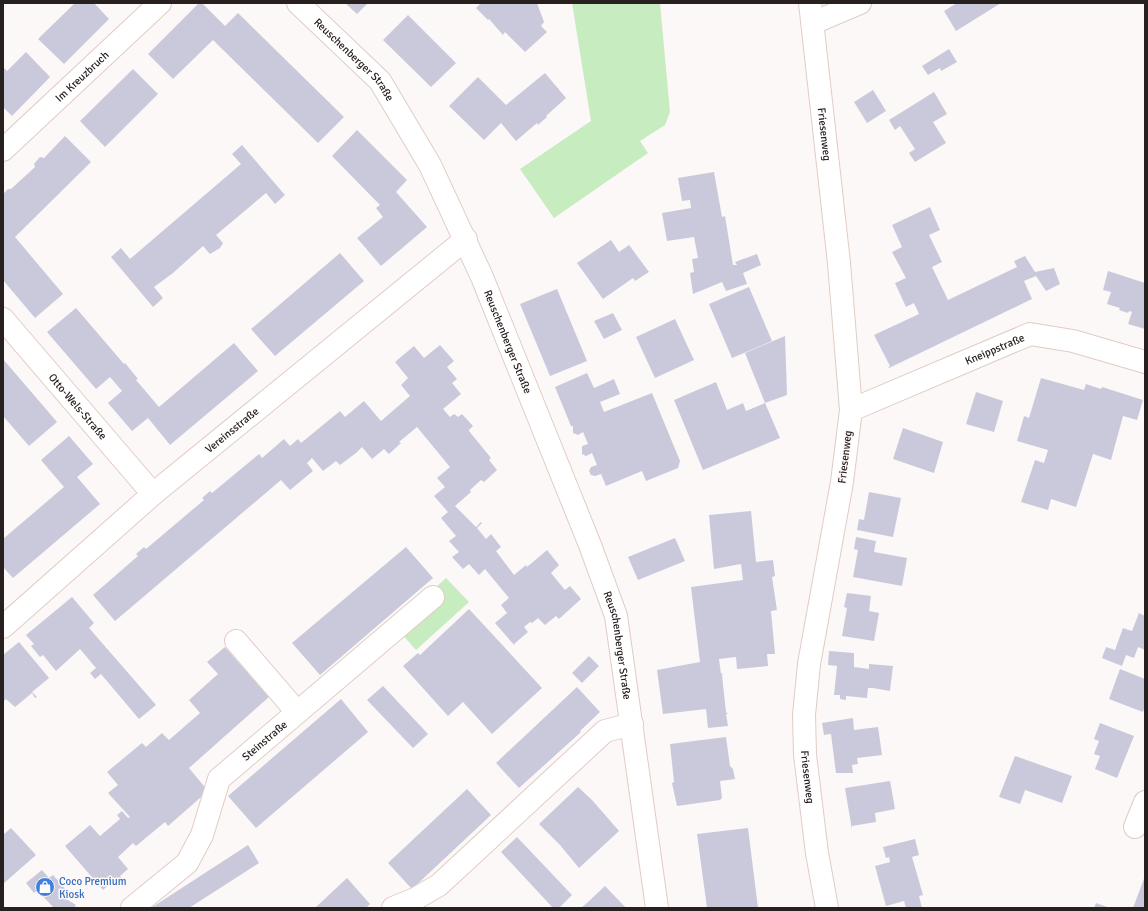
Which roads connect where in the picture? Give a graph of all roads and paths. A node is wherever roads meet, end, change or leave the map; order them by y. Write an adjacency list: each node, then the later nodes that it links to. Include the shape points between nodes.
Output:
1 (160, 3): 5 (street, Im Kreuzbruch)
2 (298, 3): 6 (street, Reuschenberger Straße, via 380,81 430,165)
3 (860, 3): 4 (street)
4 (812, 13): 9 (street, Friesenweg, via 839,263)
5 (3, 150)
6 (466, 239): 10 (street, Vereinsstraße); 15 (street, Reuschenberger Straße, via 590,545 616,616)
7 (3, 319): 10 (street, Otto-Wels-Straße)
8 (1145, 362): 9 (street, Kneippstraße, via 1073,340 1030,334)
9 (851, 410): 21 (street, Friesenweg, via 842,482 809,664 804,715 805,755 817,853)
10 (153, 494): 12 (street, Vereinsstraße)
11 (433, 597): 14 (street, Steinstraße)
12 (3, 627)
13 (236, 641): 14 (street)
14 (297, 712): 18 (street, Steinstraße, via 219,778 202,835 187,863)
15 (632, 724): 19 (street, via 605,731 439,885); 20 (street, Reuschenberger Straße)
16 (1145, 802): 17 (street)
17 (1135, 827)
18 (132, 908)
19 (393, 908)
20 (657, 908)
21 (827, 908)

